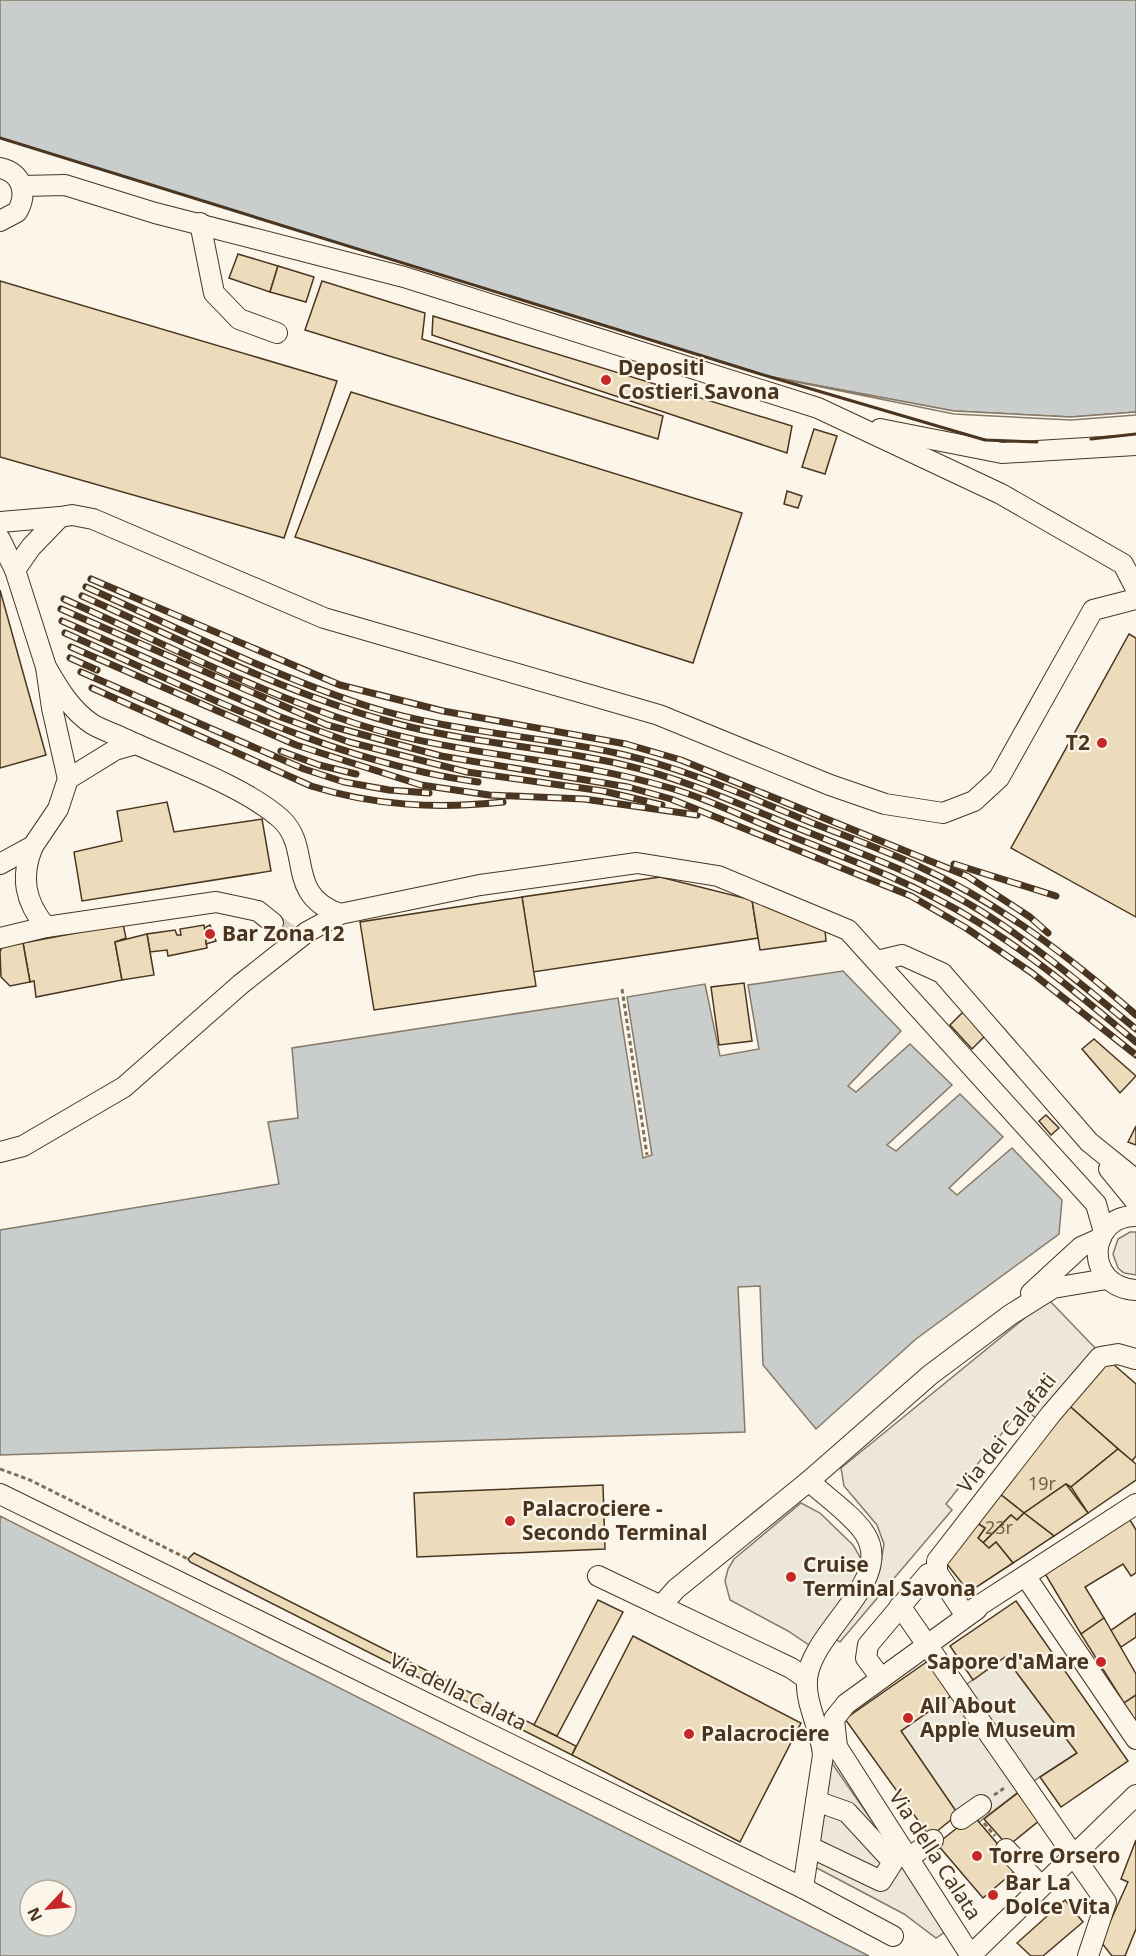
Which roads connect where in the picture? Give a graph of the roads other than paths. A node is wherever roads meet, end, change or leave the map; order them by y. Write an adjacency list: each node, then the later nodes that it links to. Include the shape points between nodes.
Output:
1 (0, 168): 2 (street, via 12,172)
2 (22, 186): 3 (street, via 22,204 17,212); 4 (street, via 64,185)
3 (0, 221)
4 (200, 224): 5 (street, via 214,293 239,319); 6 (street, via 415,280 818,408)
5 (277, 333)
6 (849, 422): 7 (street, via 1002,453); 12 (street, via 1001,494 1123,564)
7 (1136, 445)
8 (60, 517): 9 (street); 11 (street); 13 (street, via 93,519 324,618 659,715 885,804 943,813 974,801 999,778 1093,610)
9 (0, 522)
10 (0, 539): 11 (street)
11 (15, 570): 14 (street)
12 (1136, 589)
13 (1136, 599)
14 (46, 667): 15 (street, via 64,698 92,724); 16 (street)
15 (136, 744): 16 (street, via 115,750); 19 (street, via 250,797 282,820 296,844 302,874 314,902)
16 (68, 779): 17 (street, via 58,809)
17 (33, 846): 18 (street); 21 (street, via 25,863 26,890 35,913)
18 (0, 864)
19 (340, 914): 23 (street, via 480,885 637,863 718,876 818,915 848,930); 25 (street, via 297,939 124,1087 22,1146)
20 (273, 923): 21 (street, via 258,911 216,902)
21 (46, 927): 22 (street)
22 (0, 938)
23 (876, 961): 24 (street, via 902,955 942,973); 29 (street, via 1096,1204)
24 (1089, 1142): 26 (street); 27 (street)
25 (0, 1152)
26 (1136, 1180)
27 (1136, 1202)
28 (1136, 1216): 29 (street, via 1118,1220)
29 (1102, 1235): 30 (street, via 1098,1259); 32 (street, via 1040,1282)
30 (1107, 1279): 31 (street, via 1119,1288); 32 (street, via 1066,1283)
31 (1136, 1290)
32 (1010, 1316): 34 (street, via 930,1375)
33 (1136, 1359): 37 (street, Via dei Calafati, via 1118,1354 1100,1357 937,1561)
34 (809, 1481): 40 (street, via 676,1589); 45 (street, via 864,1532 873,1555 870,1575 830,1630 811,1662)
35 (0, 1494): 57 (street, Via della Calata)
36 (1136, 1504): 39 (street)
37 (937, 1572): 41 (street, via 928,1574); 42 (street, via 962,1610)
38 (598, 1576): 40 (street)
39 (1026, 1577): 42 (street); 47 (street)
40 (661, 1606): 45 (street)
41 (900, 1606): 43 (street); 44 (street, via 868,1645 866,1658)
42 (977, 1609): 43 (street)
43 (928, 1646): 44 (street); 54 (street)
44 (881, 1678): 48 (street, via 846,1704 834,1719)
45 (807, 1679): 46 (street)
46 (815, 1724): 48 (street, Via della Calata); 50 (street, via 823,1755)
47 (1136, 1739)
48 (837, 1747): 55 (street, Via della Calata)
49 (1136, 1795): 54 (street)
50 (816, 1801): 52 (street); 52 (street, via 847,1812 893,1862 881,1881)
51 (933, 1840): 55 (street)
52 (810, 1846): 57 (street)
53 (1006, 1849): 56 (street)
54 (1073, 1854): 56 (street); 60 (street, via 1107,1902)
55 (909, 1858): 59 (street, Via della Calata)
56 (1041, 1885): 59 (street)
57 (803, 1888): 58 (street, Via della Calata)
58 (893, 1936)
59 (971, 1955)
60 (1088, 1956)

